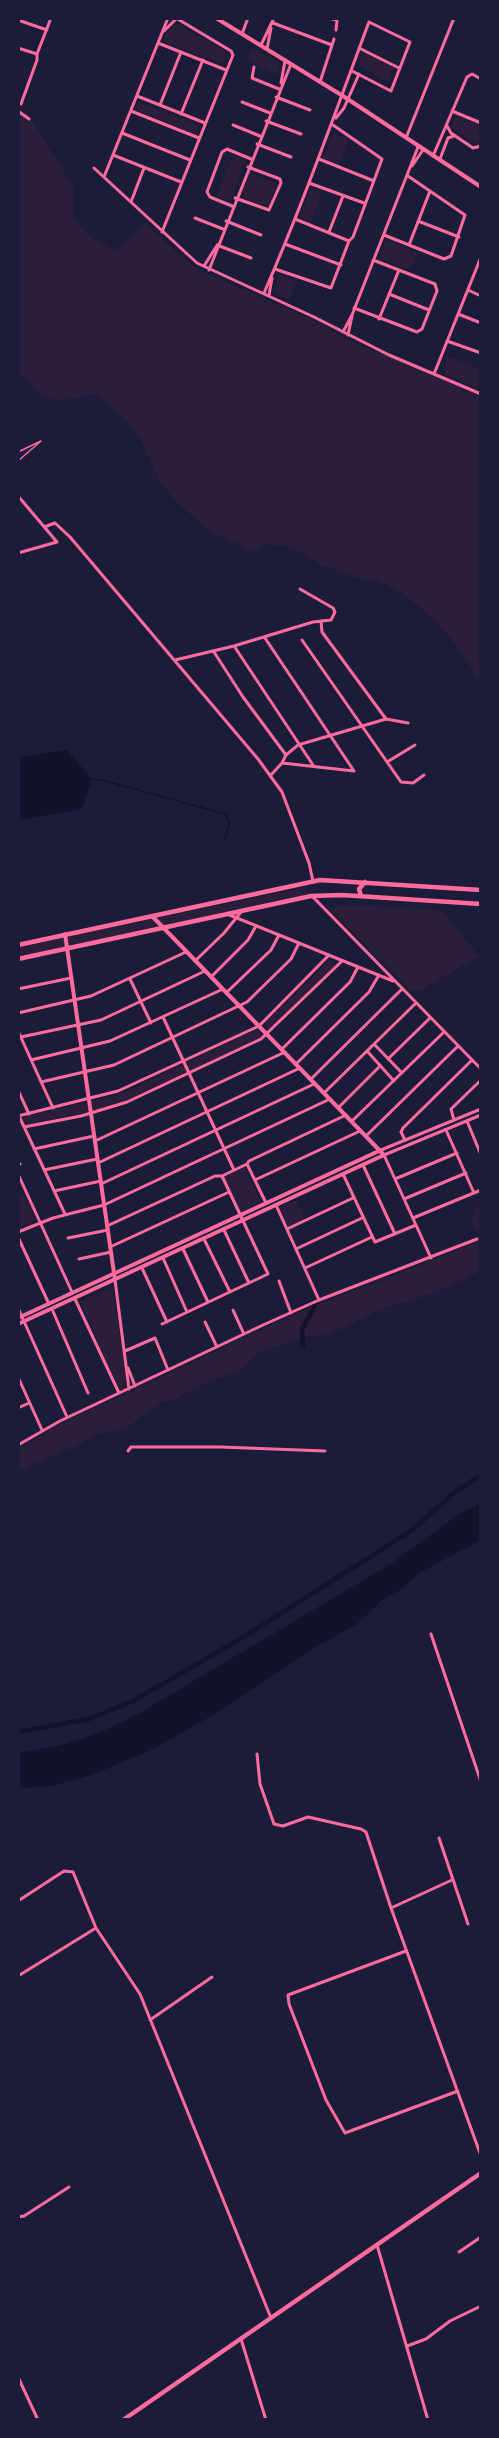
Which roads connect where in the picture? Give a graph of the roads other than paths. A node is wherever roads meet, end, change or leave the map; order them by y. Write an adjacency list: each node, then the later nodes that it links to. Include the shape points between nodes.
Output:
1 (51, 18): 12 (street)
2 (168, 18): 14 (street)
3 (176, 18): 14 (street); 30 (street, via 232,53)
4 (216, 18): 15 (street)
5 (248, 18): 15 (street)
6 (274, 18): 11 (street)
7 (328, 18): 9 (street)
8 (454, 18): 62 (street)
9 (337, 19): 13 (street)
10 (21, 20): 12 (street)
11 (272, 25): 18 (street); 19 (street); 22 (street)
12 (47, 30): 24 (street)
13 (336, 30)
14 (162, 32): 17 (street)
15 (242, 34): 18 (street)
16 (334, 39): 19 (street)
17 (158, 42): 23 (street); 36 (street)
18 (261, 45): 22 (street)
19 (332, 45): 34 (street)
20 (18, 48): 24 (street)
21 (359, 48): 29 (street); 29 (street, via 369,22 410,42); 31 (street)
22 (267, 49): 26 (street)
23 (181, 52): 25 (street); 42 (street)
24 (37, 54): 41 (street)
25 (203, 60): 30 (street); 48 (street)
26 (285, 60): 27 (street); 35 (street)
27 (291, 64): 34 (street); 35 (street)
28 (254, 67): 35 (street, via 252,78)
29 (399, 68): 32 (street, via 391,91)
30 (226, 70): 52 (street)
31 (352, 71): 32 (street); 37 (street)
32 (359, 74): 39 (street)
33 (481, 79): 46 (street, via 469,75)
34 (320, 82): 37 (street)
35 (280, 87): 38 (street)
36 (136, 96): 42 (street); 43 (street)
37 (343, 96): 39 (street); 50 (street)
38 (276, 97): 44 (street); 47 (street)
39 (348, 99): 50 (street); 62 (street)
40 (242, 102): 47 (street)
41 (21, 104)
42 (160, 105): 48 (street)
43 (130, 110): 57 (street); 61 (street)
44 (310, 110)
45 (18, 111): 49 (street)
46 (452, 111): 53 (street); 54 (street)
47 (270, 113): 51 (street)
48 (181, 114): 52 (street)
49 (29, 119)
50 (335, 120): 56 (street)
51 (266, 121): 58 (street); 59 (street)
52 (205, 123): 61 (street)
53 (481, 123)
54 (447, 124): 60 (street); 68 (street)
55 (233, 125): 59 (street)
56 (333, 125): 71 (street); 80 (street, via 382,159)
57 (122, 133): 67 (street); 72 (street)
58 (301, 134)
59 (260, 136): 63 (street)
60 (453, 136): 65 (street, via 473,148); 73 (street, via 448,138)
61 (199, 138): 72 (street)
62 (406, 138): 64 (street)
63 (257, 144): 69 (street); 70 (street)
64 (418, 147): 66 (street); 76 (street)
65 (480, 147)
66 (423, 150): 68 (street); 76 (street)
67 (112, 155): 74 (street); 79 (street)
68 (433, 156): 73 (street)
69 (291, 157)
70 (251, 159): 75 (street); 89 (street, via 225,150 207,194)
71 (319, 159): 80 (street); 82 (street)
72 (190, 160): 81 (street)
73 (440, 161): 83 (street)
74 (145, 167): 81 (street); 87 (street)
75 (248, 167): 86 (street); 86 (street, via 280,179 281,183 269,210)
76 (411, 167): 78 (street)
77 (94, 168): 79 (street)
78 (407, 176): 84 (street); 98 (street)
79 (104, 177): 87 (street)
80 (374, 181): 88 (street)
81 (181, 182): 95 (street)
82 (309, 183): 85 (street); 91 (street)
83 (481, 188)
84 (430, 191): 93 (street); 99 (street, via 465,215)
85 (343, 196): 88 (street); 96 (street)
86 (236, 198): 89 (street)
87 (131, 202): 95 (street)
88 (364, 203): 100 (street)
89 (232, 206): 92 (street)
90 (195, 218): 94 (street)
91 (295, 219): 96 (street); 101 (street)
92 (226, 221): 94 (street); 97 (street)
93 (418, 221): 99 (street); 102 (street)
94 (223, 229): 103 (street)
95 (162, 232): 108 (street)
96 (329, 232): 100 (street)
97 (261, 235)
98 (384, 235): 102 (street); 106 (street)
99 (459, 237): 102 (street, via 448,259)
100 (349, 241): 107 (street)
101 (285, 244): 107 (street); 109 (street)
102 (409, 245)
103 (216, 246): 105 (street); 108 (street); 111 (street)
104 (481, 257): 110 (street)
105 (251, 258)
106 (374, 260): 112 (street); 119 (street)
107 (341, 265): 109 (street, via 331,288)
108 (204, 267): 111 (street)
109 (275, 268): 113 (street)
110 (479, 268): 114 (street)
111 (208, 270): 115 (street)
112 (399, 270): 116 (street); 120 (street, via 437,287)
113 (272, 276): 115 (street); 117 (street)
114 (468, 290): 118 (street); 121 (street)
115 (264, 293): 117 (street)
116 (389, 294): 120 (street); 123 (street)
117 (269, 295): 125 (street)
118 (481, 296)
119 (354, 308): 122 (street); 123 (street)
120 (429, 310): 123 (street, via 417,332)
121 (458, 314): 124 (street); 127 (street)
122 (352, 315): 125 (street); 126 (street)
123 (379, 319)
124 (481, 323)
125 (343, 332): 126 (street)
126 (348, 335): 129 (street)
127 (447, 341): 128 (street); 129 (street)
128 (481, 353)
129 (434, 374): 130 (street)
130 (481, 394)
131 (18, 452): 132 (lane, via 41,441)
132 (18, 461)
133 (18, 496): 134 (street)
134 (44, 527): 135 (street, via 57,542); 142 (street, via 55,523 70,537)
135 (18, 553)
136 (300, 589): 137 (street, via 333,608 331,620)
137 (321, 621): 138 (street); 143 (street, via 322,632)
138 (265, 637): 140 (street); 146 (street)
139 (302, 640): 145 (street)
140 (234, 646): 141 (street); 147 (street)
141 (214, 652): 142 (street); 149 (street)
142 (175, 660): 154 (street)
143 (386, 719): 144 (street); 145 (street)
144 (408, 723)
145 (364, 727): 146 (street); 150 (street)
146 (330, 736): 147 (street); 152 (street, via 354,771)
147 (298, 745): 149 (street); 152 (street)
148 (415, 745): 150 (street)
149 (286, 755): 151 (street)
150 (387, 762): 153 (street, via 401,782 412,783)
151 (282, 763): 152 (street); 154 (street)
152 (313, 765)
153 (424, 774)
154 (270, 776): 155 (street, via 282,792)
155 (313, 881): 156 (main road); 157 (main road)
156 (365, 882): 158 (main road); 160 (main road, via 359,889)
157 (282, 887): 161 (main road, via 286,893); 163 (main road)
158 (481, 890)
159 (311, 896): 160 (main road); 161 (main road); 187 (street)
160 (361, 897): 162 (main road)
161 (284, 901): 164 (main road)
162 (481, 904)
163 (189, 908): 166 (main road); 168 (main road)
164 (242, 911): 165 (main road); 167 (street)
165 (227, 914): 167 (street); 168 (main road)
166 (152, 915): 170 (street); 171 (main road)
167 (235, 918): 169 (street); 180 (street)
168 (192, 921): 170 (main road)
169 (256, 926): 172 (street); 184 (street, via 248,940)
170 (162, 927): 175 (main road); 176 (street)
171 (65, 934): 174 (main road); 175 (street)
172 (279, 935): 173 (street); 190 (street, via 271,950)
173 (299, 943): 177 (street); 194 (street, via 291,959)
174 (18, 945)
175 (67, 948): 178 (main road); 185 (street)
176 (186, 952): 180 (street); 186 (street)
177 (329, 955): 179 (street); 200 (street)
178 (18, 958)
179 (342, 960): 181 (street); 203 (street)
180 (195, 961): 182 (street)
181 (358, 967): 183 (street); 209 (street, via 350,982)
182 (205, 971): 184 (street); 192 (street)
183 (379, 975): 187 (street); 215 (street, via 369,992)
184 (211, 977): 190 (street)
185 (71, 978): 188 (street); 191 (street)
186 (130, 979): 191 (street); 192 (street)
187 (395, 982): 189 (street)
188 (18, 989)
189 (402, 989): 193 (street); 221 (street)
190 (224, 991): 194 (street); 196 (street)
191 (75, 1001): 195 (street); 199 (street)
192 (141, 1001): 198 (street); 199 (street, via 101,1020)
193 (416, 1003): 197 (street); 206 (street)
194 (239, 1006): 200 (street); 205 (street)
195 (18, 1013)
196 (163, 1017): 198 (street); 205 (street)
197 (430, 1017): 202 (street); 211 (street)
198 (151, 1023): 208 (street)
199 (78, 1025): 204 (street); 208 (street)
200 (259, 1026): 203 (street); 214 (street)
201 (18, 1031): 204 (street)
202 (444, 1032): 207 (street); 220 (street)
203 (267, 1034): 209 (street); 219 (street)
204 (21, 1037): 212 (street)
205 (172, 1037): 214 (street); 218 (street, via 120,1062)
206 (374, 1044): 210 (street); 211 (street)
207 (458, 1046): 213 (street); 247 (street)
208 (81, 1049): 212 (street); 218 (street)
209 (283, 1051): 215 (street); 227 (street)
210 (367, 1051): 216 (street); 228 (street)
211 (388, 1059): 220 (street)
212 (31, 1060): 224 (street)
213 (472, 1060): 217 (street); 249 (street, via 403,1128)
214 (183, 1061): 219 (street); 230 (street, via 126,1088)
215 (298, 1066): 221 (street); 234 (street)
216 (380, 1066): 223 (street); 231 (street)
217 (481, 1069)
218 (85, 1072): 224 (street); 230 (street)
219 (189, 1073): 227 (street); 235 (street, via 128,1102)
220 (402, 1073): 223 (street)
221 (310, 1078): 225 (street)
222 (481, 1080): 240 (street, via 451,1109)
223 (394, 1081): 241 (street)
224 (41, 1082): 232 (street)
225 (315, 1083): 228 (street); 244 (street)
226 (18, 1090): 236 (street)
227 (198, 1092): 234 (street); 248 (street)
228 (324, 1093): 229 (street)
229 (331, 1099): 231 (street); 251 (street)
230 (89, 1100): 232 (street); 235 (street)
231 (339, 1107): 237 (street)
232 (53, 1108): 236 (street)
233 (481, 1109): 240 (street)
234 (207, 1112): 244 (street); 256 (street)
235 (91, 1113): 243 (street); 248 (street)
236 (28, 1114): 239 (street)
237 (346, 1114): 241 (street); 257 (street)
238 (481, 1115): 242 (street)
239 (19, 1116): 243 (street)
240 (454, 1120): 249 (street)
241 (352, 1121): 245 (street)
242 (467, 1121): 246 (street); 255 (street)
243 (24, 1127): 250 (street)
244 (216, 1130): 251 (street); 267 (street)
245 (361, 1130): 247 (street); 266 (street)
246 (446, 1130): 253 (street); 254 (street)
247 (366, 1136): 252 (street)
248 (94, 1138): 250 (street); 256 (street)
249 (405, 1140): 252 (street)
250 (34, 1149): 259 (street)
251 (224, 1149): 260 (street); 277 (street)
252 (381, 1150): 254 (street); 276 (street)
253 (457, 1153): 261 (street); 265 (street)
254 (384, 1155): 258 (street); 265 (street)
255 (481, 1155)
256 (98, 1161): 259 (street); 267 (street)
257 (247, 1164): 260 (street); 266 (street)
258 (363, 1165): 263 (street); 291 (street)
259 (44, 1170): 270 (street)
260 (234, 1170): 264 (street)
261 (466, 1173): 273 (street); 275 (street)
262 (18, 1174): 268 (street)
263 (343, 1174): 274 (street); 278 (street)
264 (222, 1176): 271 (street); 287 (street)
265 (395, 1179): 275 (street)
266 (255, 1180): 276 (street)
267 (101, 1182): 270 (street); 277 (street)
268 (25, 1190): 272 (street); 285 (street)
269 (481, 1190): 273 (street)
270 (54, 1191): 280 (street)
271 (229, 1192): 281 (street); 297 (street)
272 (18, 1193)
273 (474, 1193): 283 (street)
274 (354, 1197): 282 (street); 288 (street)
275 (404, 1199): 283 (street)
276 (266, 1203): 279 (street); 281 (street)
277 (104, 1205): 280 (street); 287 (street)
278 (276, 1205): 279 (street); 288 (street)
279 (269, 1209): 284 (street)
280 (65, 1214): 285 (street)
281 (240, 1215): 284 (street); 305 (street)
282 (363, 1217): 293 (street); 299 (street)
283 (413, 1218): 286 (street)
284 (242, 1221): 289 (street); 308 (street, via 268,1274)
285 (40, 1222): 290 (street); 309 (street)
286 (416, 1225): 291 (street); 301 (street)
287 (108, 1228): 294 (street); 297 (street)
288 (287, 1229): 299 (street)
289 (224, 1230): 295 (street); 308 (street)
290 (18, 1232)
291 (395, 1234): 293 (street, via 375,1242)
292 (18, 1237): 314 (street)
293 (372, 1237): 304 (street)
294 (68, 1238)
295 (204, 1239): 298 (street); 310 (street)
296 (477, 1239): 301 (street)
297 (111, 1249): 302 (street); 305 (street)
298 (183, 1249): 300 (street); 313 (street)
299 (296, 1249): 304 (street)
300 (163, 1258): 303 (street); 318 (street)
301 (431, 1258): 312 (street)
302 (79, 1259)
303 (142, 1268): 306 (street); 322 (street)
304 (305, 1268): 312 (street)
305 (114, 1273): 306 (street); 309 (street)
306 (115, 1280): 311 (street); 328 (street)
307 (279, 1281): 319 (street)
308 (249, 1283): 310 (street)
309 (72, 1293): 314 (street)
310 (230, 1293): 313 (street)
311 (75, 1299): 316 (street); 335 (street)
312 (319, 1300): 319 (street)
313 (208, 1302): 318 (street)
314 (49, 1304): 320 (street)
315 (18, 1308): 320 (street)
316 (52, 1309): 321 (street); 334 (street)
317 (233, 1310): 326 (street)
318 (187, 1312): 322 (street)
319 (291, 1313): 326 (street)
320 (20, 1317): 321 (street)
321 (24, 1322): 324 (street); 338 (street)
322 (167, 1322): 325 (street)
323 (205, 1322): 327 (street)
324 (18, 1324)
325 (162, 1324)
326 (244, 1334): 327 (street)
327 (217, 1347): 330 (street)
328 (125, 1351): 329 (street); 330 (street, via 155,1338)
329 (128, 1368): 332 (street); 333 (street)
330 (168, 1371): 332 (street)
331 (18, 1378): 336 (street)
332 (135, 1386): 333 (street)
333 (129, 1389): 335 (street)
334 (88, 1393)
335 (119, 1393): 338 (street)
336 (29, 1403): 337 (street); 339 (street)
337 (18, 1408)
338 (67, 1417): 339 (street)
339 (42, 1430): 340 (street)
340 (18, 1446)
341 (128, 1451): 342 (street, via 174,1446)
342 (325, 1451)
343 (431, 1634): 345 (street)
344 (257, 1754): 349 (street, via 260,1784 272,1822 283,1826 308,1817 364,1830)
345 (481, 1782)
346 (439, 1838): 347 (street)
347 (453, 1879): 349 (street); 350 (street)
348 (18, 1901): 351 (street, via 70,1870)
349 (391, 1908): 352 (street)
350 (468, 1924)
351 (96, 1928): 353 (street); 355 (street, via 134,1984)
352 (406, 1951): 356 (street); 356 (street, via 288,1995 289,2004 326,2100 345,2133)
353 (18, 1976)
354 (212, 1977): 355 (street)
355 (150, 2020): 365 (street)
356 (458, 2091): 357 (street)
357 (481, 2156)
358 (481, 2174): 362 (main road)
359 (69, 2187): 360 (street)
360 (18, 2217)
361 (481, 2237): 363 (street)
362 (377, 2245): 365 (main road); 367 (street)
363 (459, 2252)
364 (481, 2306): 367 (street)
365 (271, 2318): 366 (main road)
366 (241, 2339): 370 (main road); 371 (street)
367 (407, 2346): 372 (street)
368 (18, 2377): 369 (street)
369 (38, 2420)
370 (123, 2420)
371 (266, 2420)
372 (428, 2420)

